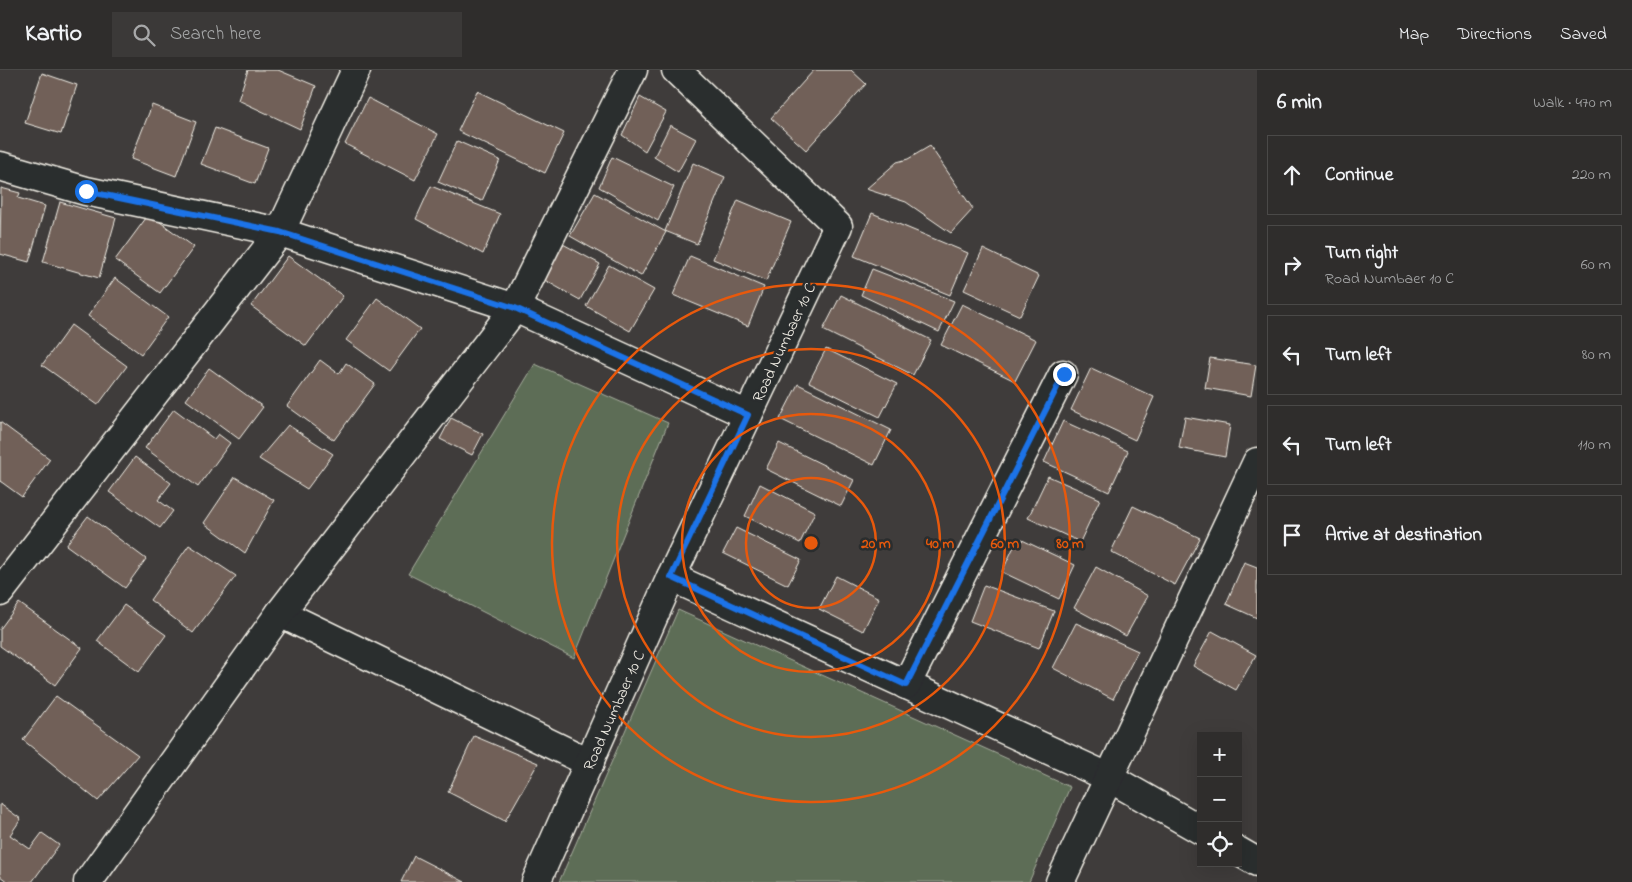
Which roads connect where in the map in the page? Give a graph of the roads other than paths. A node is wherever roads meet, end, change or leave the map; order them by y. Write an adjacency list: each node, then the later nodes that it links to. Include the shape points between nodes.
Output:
1 (356, 70): 5 (street)
2 (633, 70): 6 (street)
3 (676, 70): 8 (street, Road Numbaer 10 C, via 838,226)
4 (0, 166): 5 (street, via 86,191)
5 (280, 232): 6 (street); 11 (street)
6 (515, 308): 8 (street); 12 (street)
7 (1064, 374): 13 (street)
8 (748, 415): 10 (street, Road Numbaer 10 C)
9 (1257, 462): 15 (street)
10 (671, 577): 13 (street); 14 (street, Road Numbaer 10 C)
11 (0, 592)
12 (280, 612): 14 (street); 19 (street)
13 (906, 685): 15 (street)
14 (590, 763): 20 (street, Road Numbaer 10 C)
15 (1108, 777): 16 (street); 21 (street)
16 (1197, 828)
17 (1242, 853): 18 (street)
18 (1257, 862)
19 (88, 882)
20 (536, 882)
21 (1060, 882)

